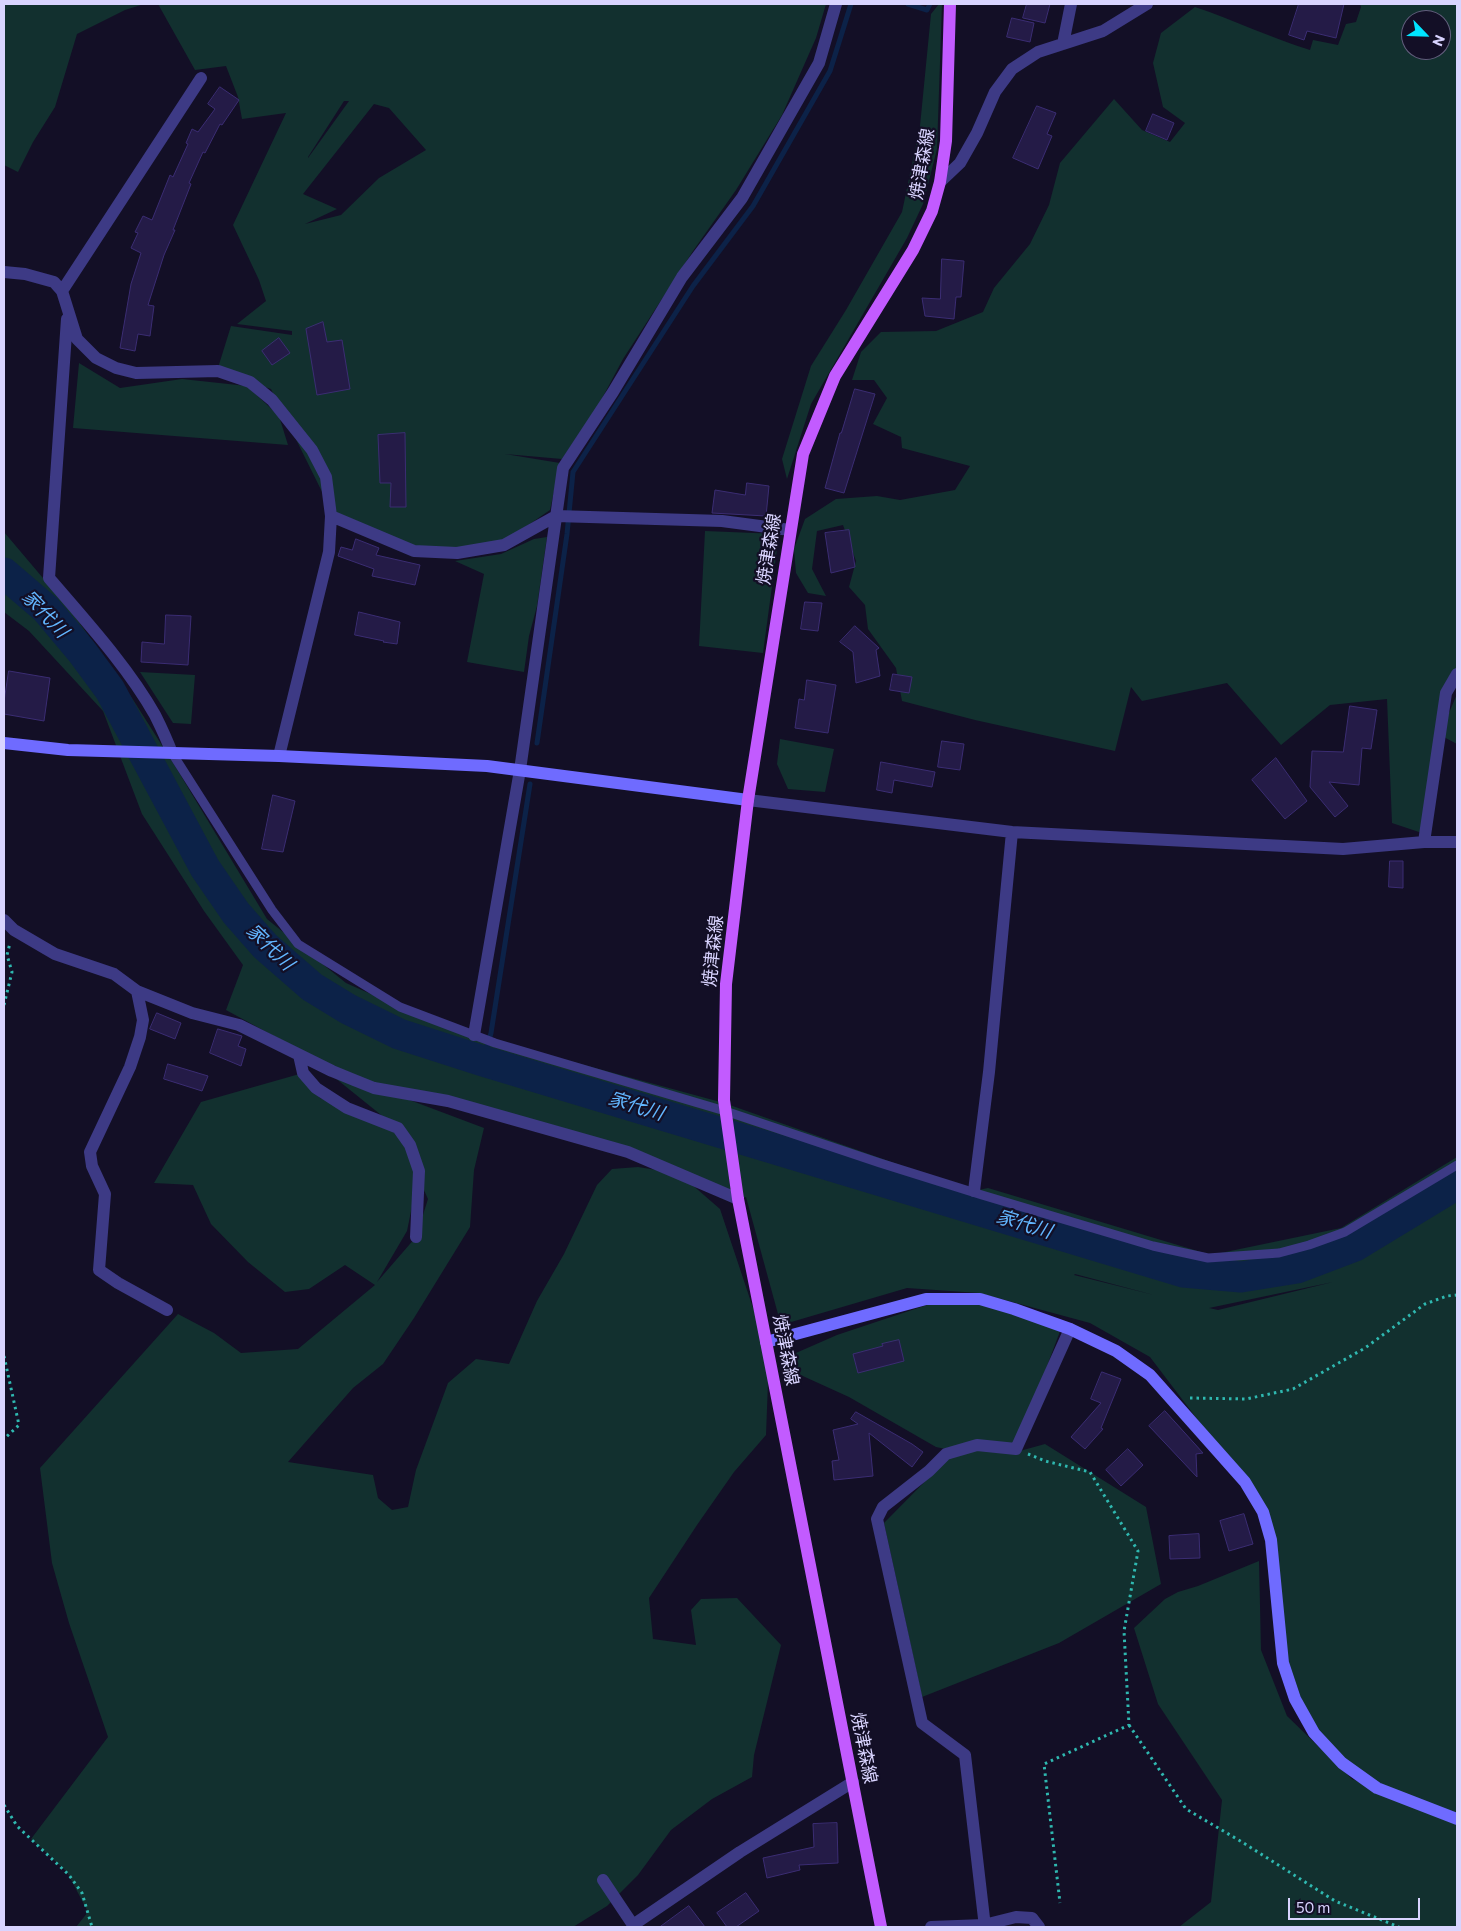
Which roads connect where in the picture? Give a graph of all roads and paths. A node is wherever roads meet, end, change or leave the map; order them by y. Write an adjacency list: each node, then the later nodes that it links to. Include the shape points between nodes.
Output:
1 (836, 4): 12 (street, via 819,63 742,198 682,277 563,468)
2 (950, 4): 7 (main road, 焼津森線, via 946,141)
3 (1071, 4): 5 (street)
4 (1147, 4): 5 (street, via 1103,30)
5 (1063, 44): 7 (street, via 1038,52 1012,70 995,92 960,163)
6 (201, 78): 9 (street)
7 (940, 182): 13 (main road, 焼津森線, via 932,211 913,250 835,376 816,419 802,454)
8 (4, 272): 9 (street, via 54,282)
9 (62, 291): 10 (street)
10 (68, 310): 11 (street, via 77,338 96,358 116,368 136,373 218,371 250,382 272,400 312,450 326,477); 16 (street, via 49,578 127,674 154,714)
11 (331, 516): 12 (street, via 414,551 457,553 504,545); 17 (street, via 329,552)
12 (559, 516): 13 (street, via 722,521); 18 (street)
13 (790, 530): 19 (main road, 焼津森線)
14 (1457, 674): 21 (street, via 1446,693)
15 (4, 743): 16 (street, via 68,750)
16 (172, 753): 17 (street); 27 (lane, via 235,854 298,944 400,1007)
17 (279, 756): 18 (street)
18 (520, 770): 19 (street); 27 (street)
19 (748, 800): 20 (street); 29 (main road, 焼津森線, via 726,984)
20 (1012, 832): 21 (street, via 1343,848); 31 (street)
21 (1424, 842): 22 (street)
22 (1457, 842)
23 (4, 920): 24 (street)
24 (14, 930): 25 (street, via 55,954 114,974); 26 (path, via 7,955 12,972)
25 (137, 991): 28 (street, via 192,1013 239,1025); 35 (street, via 143,1020 140,1037 130,1067 90,1152 92,1166 106,1194 99,1270)
26 (4, 1005)
27 (479, 1037): 29 (lane)
28 (299, 1055): 32 (street, via 374,1088 448,1102 628,1152); 33 (street, via 303,1073 316,1088 346,1108 398,1128 410,1145 419,1171)
29 (725, 1106): 31 (lane, via 880,1163); 32 (main road, 焼津森線)
30 (1457, 1165): 31 (lane, via 1345,1232 1280,1253 1208,1258 1153,1246)
31 (974, 1191)
32 (738, 1199): 37 (main road, 焼津森線)
33 (416, 1237)
34 (1457, 1295): 39 (path, via 1425,1304 1365,1348 1293,1389 1246,1399)
35 (167, 1310)
36 (1070, 1329): 37 (street, via 980,1299 926,1299); 39 (street, via 1116,1351 1150,1375); 41 (street)
37 (766, 1342): 43 (main road, 焼津森線)
38 (4, 1356): 40 (path, via 19,1425)
39 (1169, 1398): 45 (street, via 1245,1482 1263,1512 1271,1540 1283,1663 1295,1699 1314,1733 1342,1763 1377,1788)
40 (4, 1439)
41 (1016, 1449): 42 (path, via 1045,1461 1090,1472 1138,1551 1124,1631); 48 (street, via 977,1445 946,1454 883,1507 878,1519 922,1723 965,1755)
42 (1129, 1725): 47 (path, via 1044,1764); 53 (path, via 1186,1809 1334,1901)
43 (853, 1782): 46 (street, via 740,1852 633,1925); 50 (main road, 焼津森線)
44 (4, 1805): 49 (path, via 16,1826 69,1875 82,1893)
45 (1457, 1819)
46 (603, 1880)
47 (1060, 1903)
48 (984, 1926): 51 (street); 52 (street, via 1016,1917 1032,1918)
49 (92, 1927)
50 (881, 1927)
51 (931, 1927)
52 (1039, 1927)
53 (1399, 1927)

